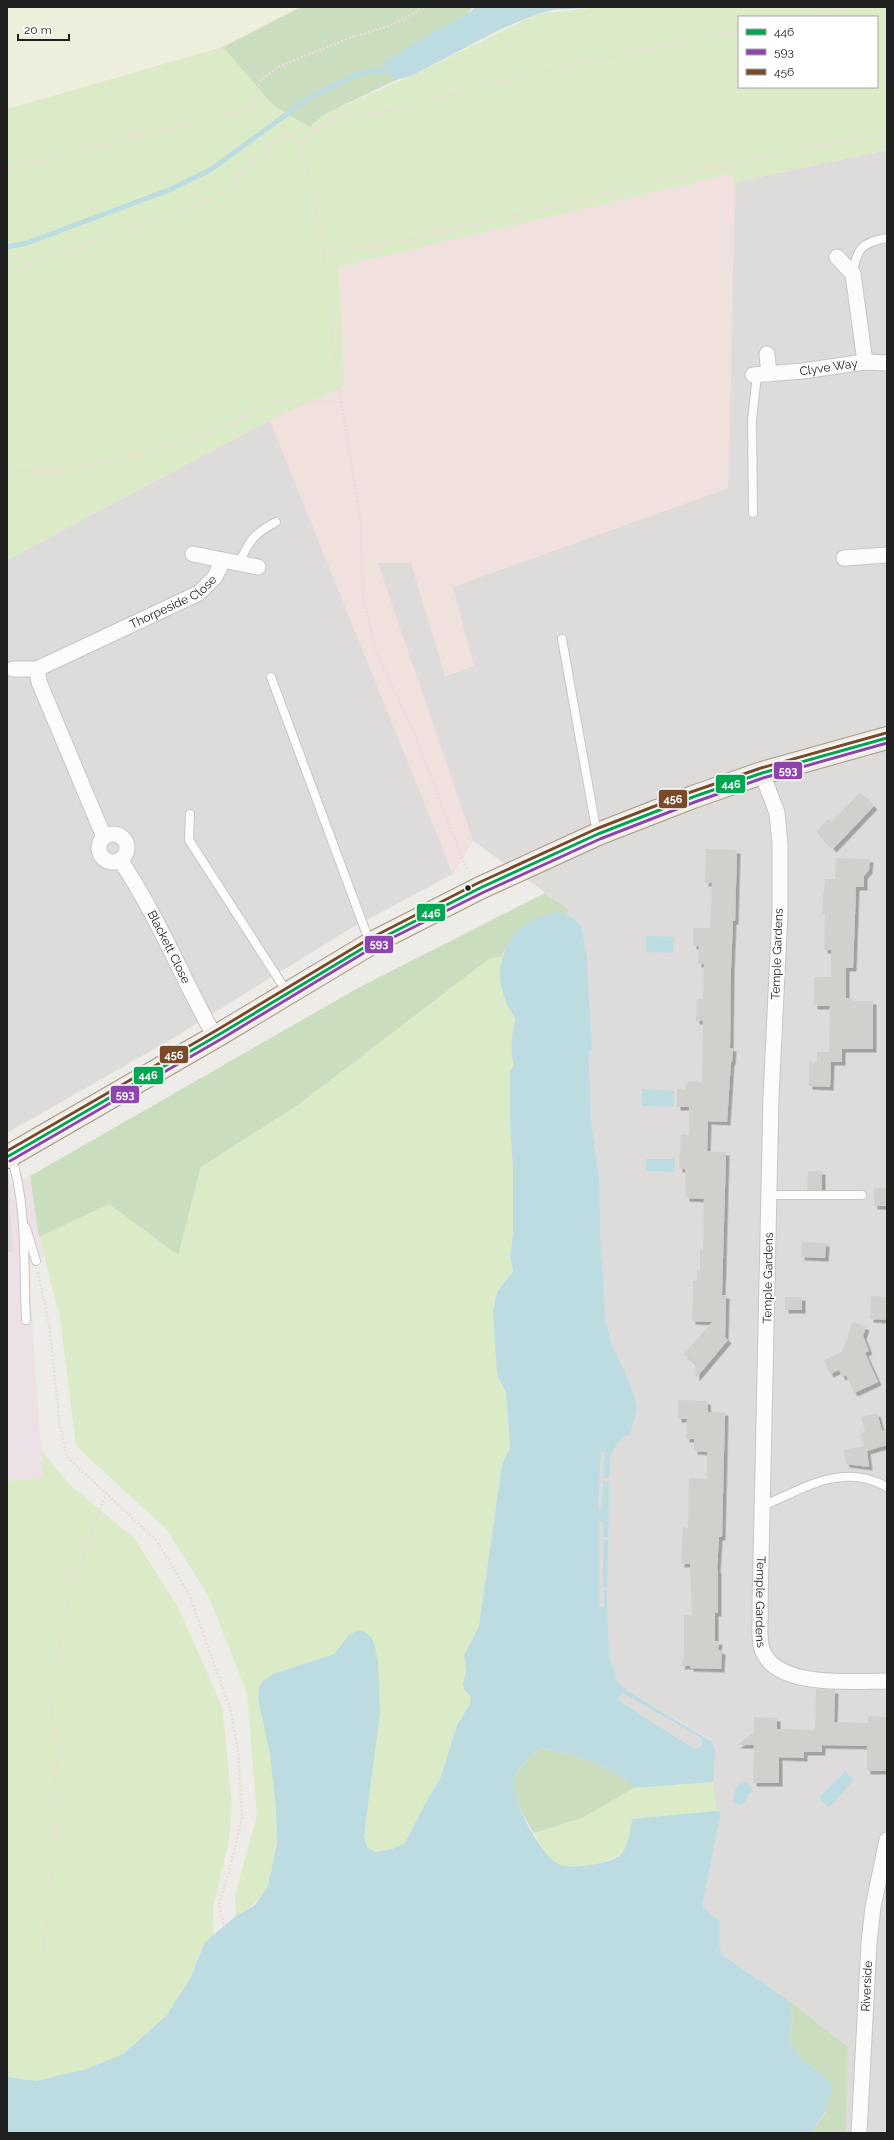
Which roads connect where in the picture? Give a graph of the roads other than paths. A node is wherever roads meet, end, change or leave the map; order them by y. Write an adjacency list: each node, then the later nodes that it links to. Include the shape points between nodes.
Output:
1 (887, 238): 3 (lane, via 870,241 862,246 855,258)
2 (836, 256): 3 (street)
3 (853, 274): 5 (street)
4 (767, 354): 7 (street)
5 (865, 362): 6 (street, Clyve Way); 7 (street, Clyve Way)
6 (887, 363)
7 (760, 375): 8 (lane, via 752,420)
8 (753, 513)
9 (276, 522): 14 (lane, via 258,532 248,544)
10 (192, 554): 13 (street, Thorpeside Close)
11 (887, 555): 12 (street)
12 (844, 558)
13 (223, 560): 14 (street, Thorpeside Close); 18 (street, Thorpeside Close, via 215,577 199,593)
14 (239, 563): 15 (street, Thorpeside Close)
15 (258, 567)
16 (562, 638): 23 (lane)
17 (13, 669): 18 (street)
18 (37, 669): 24 (street, via 39,682)
19 (271, 677): 26 (lane)
20 (887, 738): 21 (main road)
21 (762, 773): 23 (main road); 30 (street, Temple Gardens, via 777,813 780,844)
22 (190, 814): 27 (lane, via 189,840)
23 (598, 834): 26 (main road, via 480,888)
24 (104, 837): 25 (street, via 100,843 100,854 108,861); 25 (street, via 115,833 125,839 128,846)
25 (120, 860): 28 (street, Blackett Close, via 157,919)
26 (370, 944): 27 (main road)
27 (287, 992): 28 (main road)
28 (215, 1037): 29 (main road)
29 (9, 1156): 32 (lane, via 15,1170)
30 (769, 1195): 31 (lane); 36 (street, Temple Gardens)
31 (862, 1195)
32 (23, 1218): 33 (lane); 34 (lane)
33 (36, 1261)
34 (26, 1320)
35 (887, 1488): 36 (lane, via 864,1477 844,1476 825,1480)
36 (763, 1506): 37 (street, Temple Gardens, via 761,1648 766,1659 784,1673 799,1678)
37 (887, 1681)
38 (887, 1840): 39 (street, Riverside, via 873,1907 869,1943)
39 (859, 2133)

